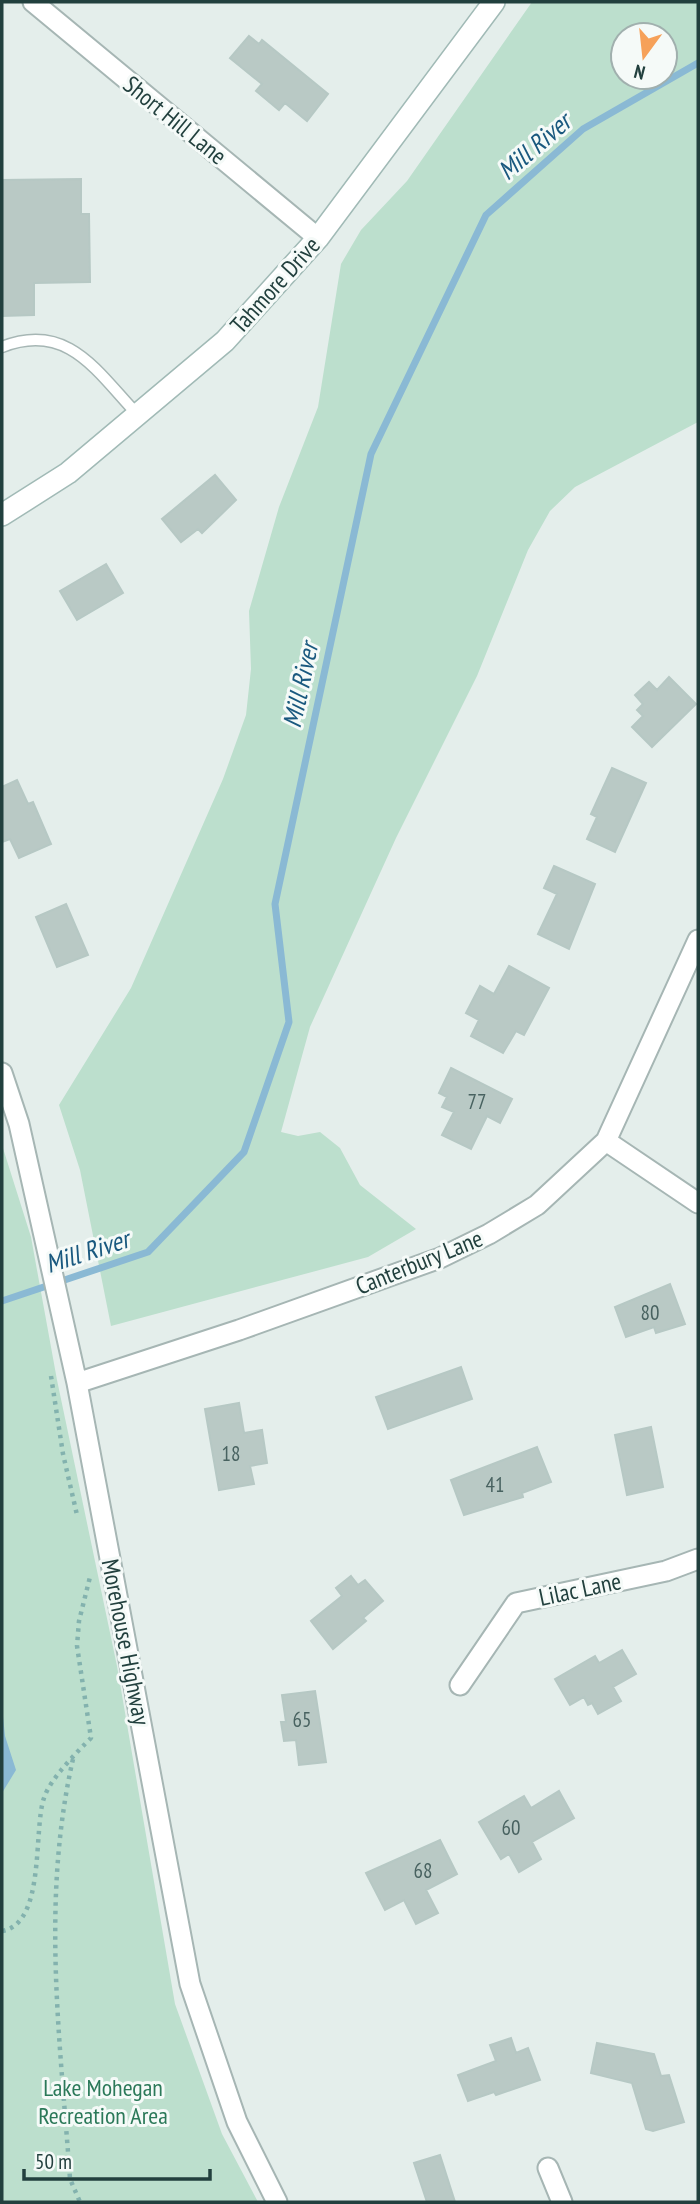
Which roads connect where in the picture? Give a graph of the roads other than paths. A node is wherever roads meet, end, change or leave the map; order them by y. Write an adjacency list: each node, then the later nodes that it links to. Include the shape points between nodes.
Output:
1 (33, 2): 3 (street, Short Hill Lane)
2 (494, 2): 3 (street, Tahmore Drive)
3 (318, 238): 5 (street, Tahmore Drive, via 225,341)
4 (2, 347): 5 (lane, via 18,341 48,341 73,348)
5 (137, 414): 6 (street, Tahmore Drive, via 68,473)
6 (2, 515)
7 (698, 940): 9 (street, Canterbury Lane)
8 (2, 1073): 11 (street, Morehouse Highway, via 19,1124)
9 (606, 1141): 10 (street); 11 (street, Canterbury Lane, via 537,1205 440,1258)
10 (698, 1203)
11 (77, 1383): 15 (street, Morehouse Highway, via 190,1984 237,2122)
12 (698, 1559): 13 (street, Lilac Lane, via 666,1571 516,1602)
13 (460, 1685)
14 (548, 2168): 16 (street)
15 (278, 2202)
16 (562, 2202)

